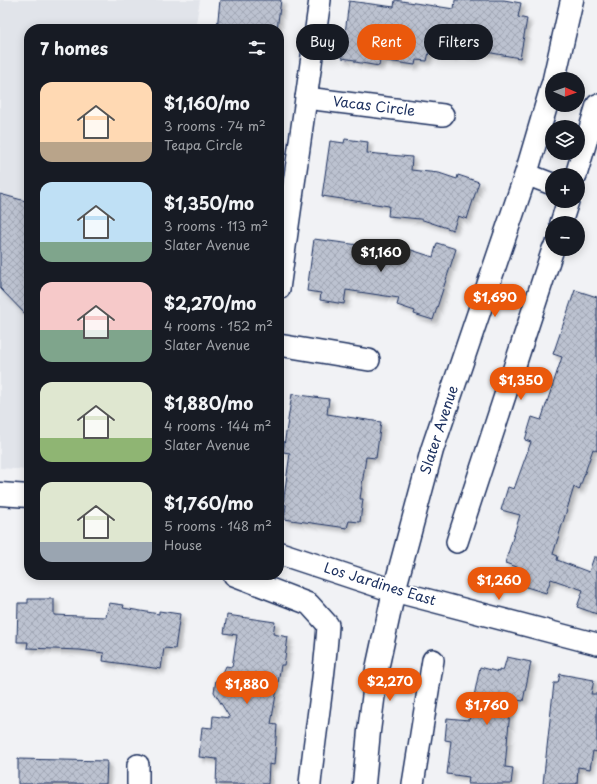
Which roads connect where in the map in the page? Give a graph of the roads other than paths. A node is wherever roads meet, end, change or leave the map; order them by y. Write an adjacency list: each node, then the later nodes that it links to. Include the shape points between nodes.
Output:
1 (320, 0): 4 (street)
2 (572, 0): 3 (main road)
3 (556, 72)
4 (306, 98): 7 (street, Vacas Circle); 11 (street)
5 (597, 105): 8 (street)
6 (545, 110): 9 (main road, Slater Avenue)
7 (443, 115)
8 (578, 168)
9 (526, 174): 10 (street); 20 (main road, Slater Avenue, via 432,450)
10 (545, 181)
11 (284, 254)
12 (551, 256): 17 (street)
13 (284, 347): 14 (street)
14 (369, 360)
15 (0, 494): 16 (main road)
16 (24, 496)
17 (458, 542)
18 (284, 555): 20 (main road, Los Jardines East)
19 (247, 580): 23 (street, via 309,604 328,625 326,661)
20 (394, 591): 21 (street, Los Jardines East); 24 (main road, Slater Avenue, via 377,669)
21 (597, 644)
22 (432, 660): 25 (street)
23 (310, 784)
24 (364, 784)
25 (413, 784)

